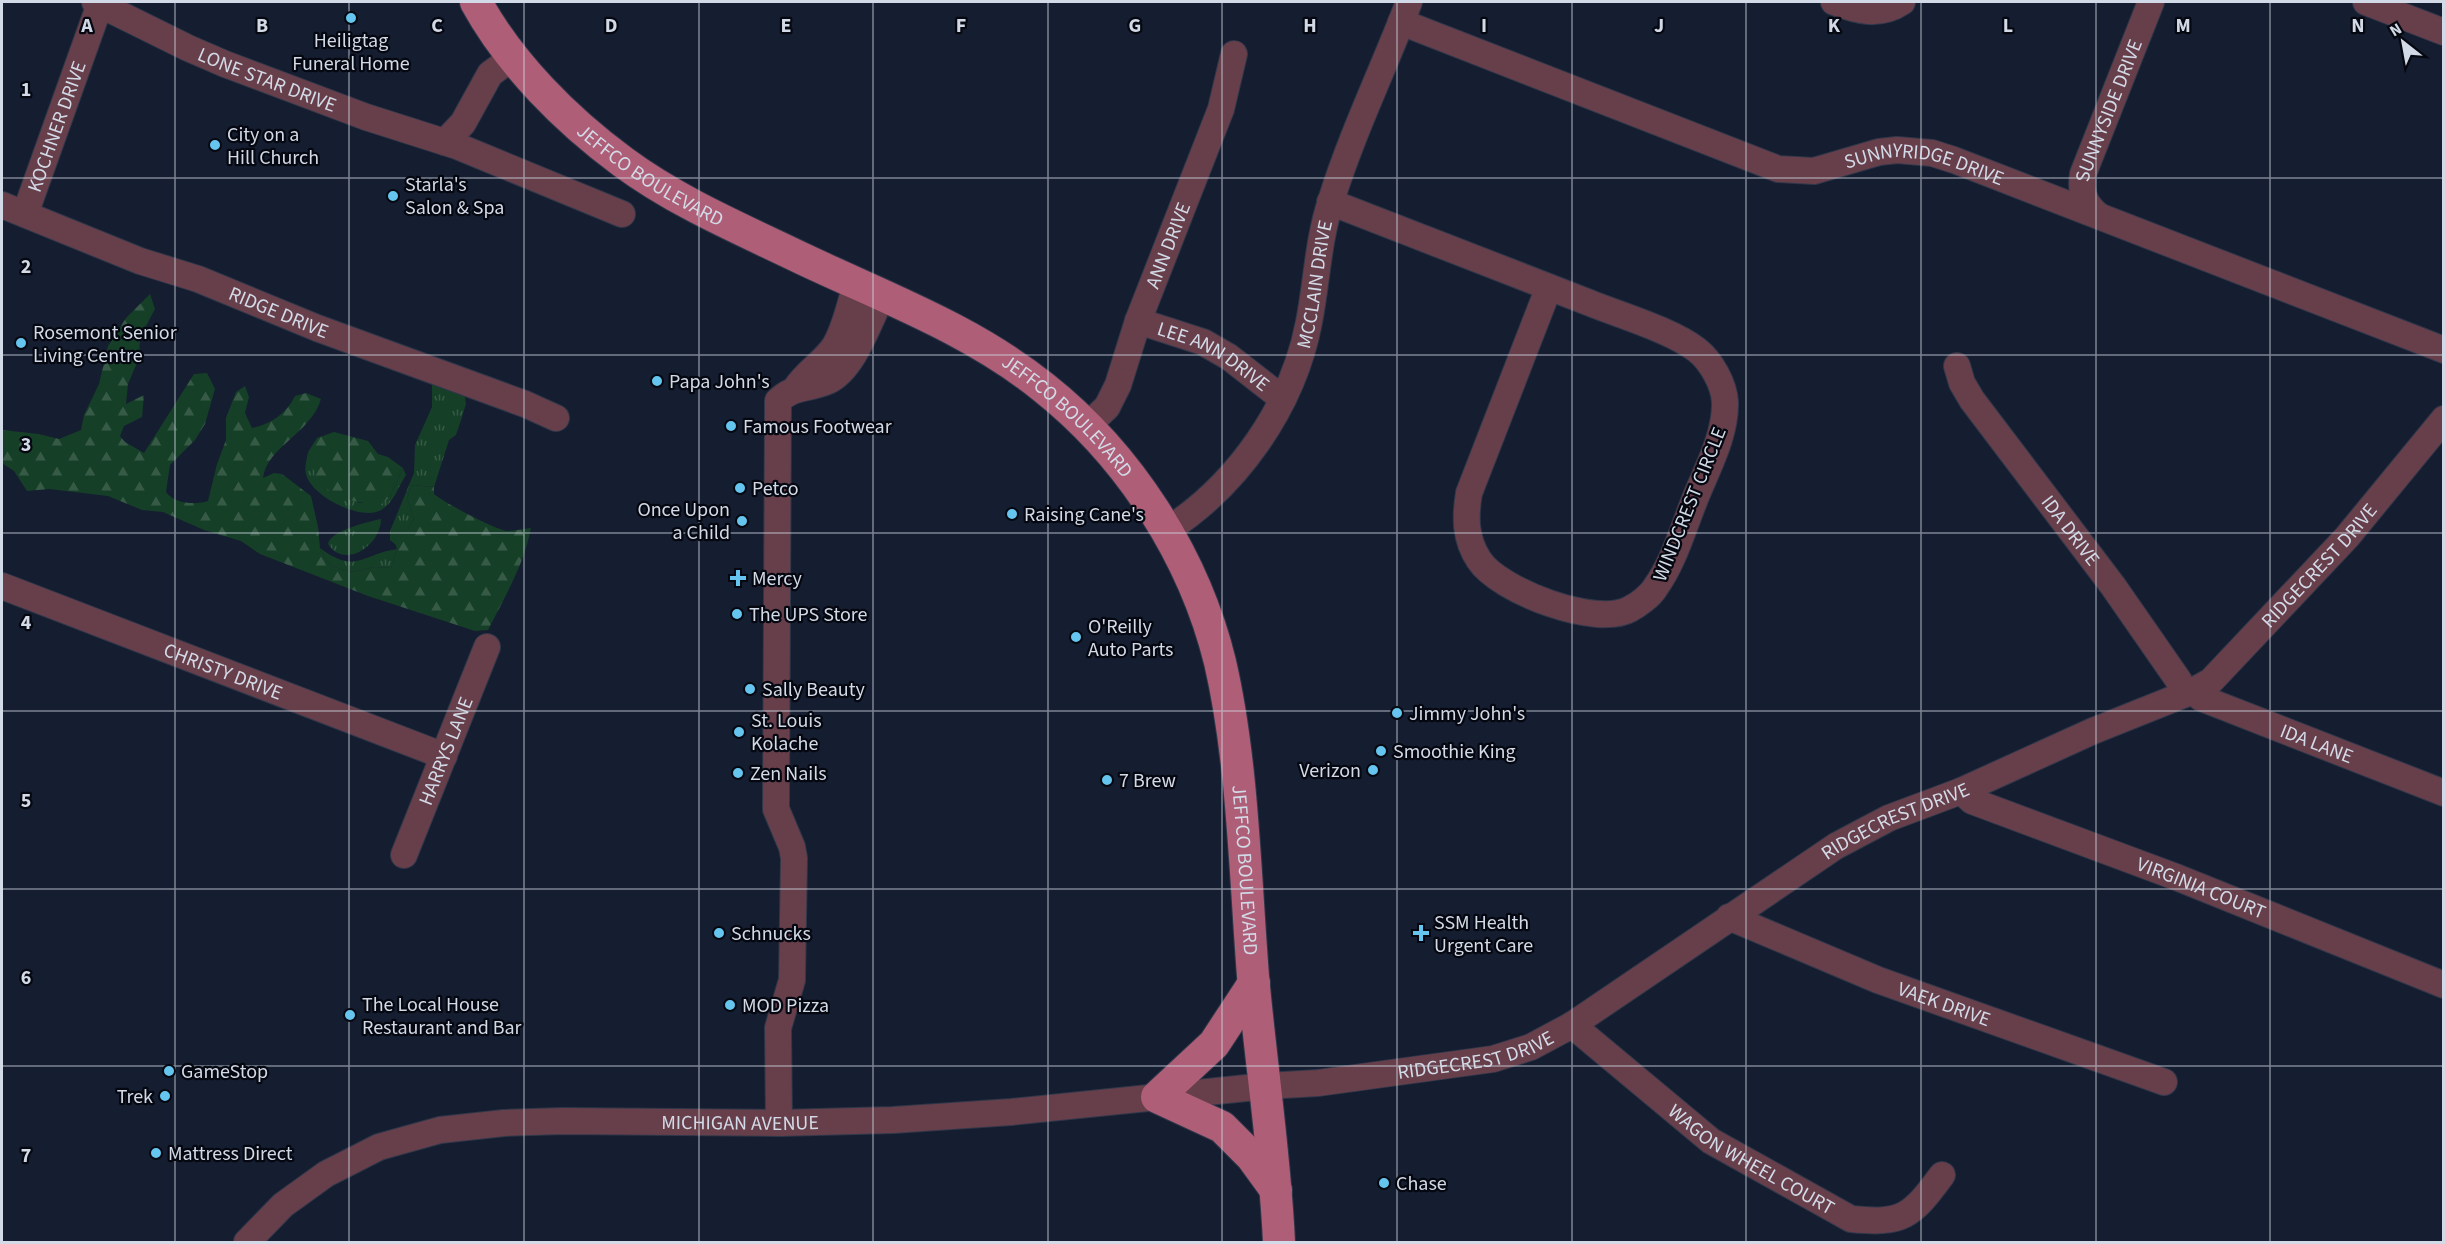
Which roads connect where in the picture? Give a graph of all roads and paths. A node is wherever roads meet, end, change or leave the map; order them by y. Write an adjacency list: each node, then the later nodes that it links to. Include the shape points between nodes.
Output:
1 (476, 2): 10 (main road, JEFFCO BOULEVARD)
2 (1834, 2): 3 (street, via 1864,12 1882,11)
3 (1902, 2)
4 (2151, 2): 15 (street, SUNNYSIDE DRIVE, via 2083,174 2084,199)
5 (2366, 2): 8 (street)
6 (98, 3): 11 (street, LONE STAR DRIVE, via 225,64); 13 (street, KOCHNER DRIVE)
7 (1405, 12): 12 (street, MCCLAIN DRIVE); 15 (street, SUNNYRIDGE DRIVE, via 1778,169 1814,171 1879,152 1911,150 1954,160)
8 (2444, 32)
9 (1234, 54): 18 (street, ANN DRIVE, via 1221,109)
10 (513, 57): 11 (street, via 490,74 463,123); 17 (main road, JEFFCO BOULEVARD, via 578,126 622,162 734,227)
11 (445, 142): 14 (street, LONE STAR DRIVE)
12 (1330, 202): 16 (street, WINDCREST CIRCLE); 21 (street, MCCLAIN DRIVE, via 1308,325)
13 (13, 210): 22 (street, RIDGE DRIVE)
14 (622, 214)
15 (2098, 216): 19 (street, SUNNYRIDGE DRIVE)
16 (1549, 287): 16 (street, WINDCREST CIRCLE, via 1469,493 1469,539 1479,561 1500,581 1560,607 1605,616 1630,610 1646,597 1670,562 1718,439 1725,399 1721,384 1698,351 1678,338)
17 (869, 290): 24 (main road, JEFFCO BOULEVARD, via 989,348 1045,388); 40 (street, via 835,346 796,388 778,401 776,809 794,858 792,980 778,1028)
18 (1138, 321): 21 (street, LEE ANN DRIVE, via 1203,342); 24 (street, ANN DRIVE, via 1113,396)
19 (2444, 350)
20 (1957, 366): 28 (street, IDA DRIVE, via 1972,400)
21 (1283, 399): 25 (street, MCCLAIN DRIVE, via 1234,472 1187,518)
22 (556, 418)
23 (2444, 419): 28 (street, RIDGECREST DRIVE, via 2340,545 2232,661 2211,681)
24 (1086, 427): 25 (main road, JEFFCO BOULEVARD, via 1126,471)
25 (1166, 531): 34 (main road, JEFFCO BOULEVARD, via 1200,601 1226,690)
26 (2, 586): 29 (street, CHRISTY DRIVE)
27 (487, 647): 29 (street, HARRYS LANE)
28 (2189, 692): 30 (street, RIDGECREST DRIVE); 31 (street, IDA LANE)
29 (444, 756): 32 (street, HARRYS LANE)
30 (1961, 791): 33 (street, RIDGECREST DRIVE, via 1889,818 1836,846); 35 (street, VIRGINIA COURT, via 1972,801 2176,877)
31 (2444, 793)
32 (404, 855)
33 (1729, 917): 36 (street, RIDGECREST DRIVE); 37 (street, VAEK DRIVE, via 1878,980)
34 (1254, 983): 38 (main road, JEFFCO BOULEVARD); 39 (main road, via 1214,1044)
35 (2444, 985)
36 (1572, 1025): 38 (street, RIDGECREST DRIVE, via 1531,1047 1493,1059 1318,1083); 41 (street, WAGON WHEEL COURT, via 1711,1141 1851,1220 1903,1217 1923,1200)
37 (2164, 1082)
38 (1266, 1086): 39 (street, MICHIGAN AVENUE); 42 (main road, JEFFCO BOULEVARD)
39 (1157, 1096): 40 (street, MICHIGAN AVENUE, via 999,1113); 42 (main road, via 1227,1131)
40 (779, 1123): 43 (street, MICHIGAN AVENUE, via 563,1121 440,1130 380,1147 326,1174 283,1205)
41 (1942, 1175)
42 (1277, 1192): 44 (main road, JEFFCO BOULEVARD)
43 (247, 1242)
44 (1279, 1242)

